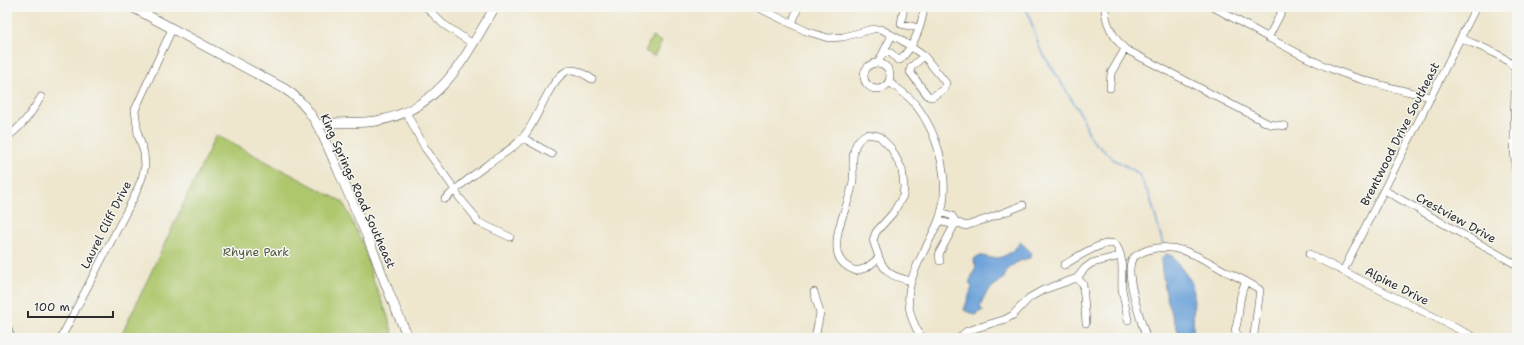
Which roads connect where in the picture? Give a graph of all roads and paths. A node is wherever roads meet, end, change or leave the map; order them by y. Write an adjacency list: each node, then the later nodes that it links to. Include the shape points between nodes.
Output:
1 (132, 7): 14 (street, King Springs Road Southeast)
2 (426, 7): 18 (street, via 443,24)
3 (495, 7): 18 (street)
4 (757, 7): 12 (street)
5 (798, 7): 12 (street)
6 (904, 7): 13 (street, via 901,24)
7 (924, 7): 13 (street)
8 (1105, 7): 20 (street, via 1110,30)
9 (1213, 7): 16 (street)
10 (1284, 7): 16 (street)
11 (1476, 7): 17 (street, Brentwood Drive Southeast)
12 (792, 24): 15 (street, via 828,38 873,29 881,29)
13 (919, 28): 19 (street)
14 (172, 29): 32 (street, King Springs Road Southeast, via 290,92 305,105); 62 (street, Laurel Cliff Drive, via 136,110 138,134 144,153 145,166 142,178)
15 (892, 35): 19 (street); 21 (street)
16 (1268, 38): 30 (street, via 1333,70)
17 (1461, 38): 30 (street, Brentwood Drive Southeast); 37 (street, via 1504,58 1515,69 1514,134)
18 (473, 44): 31 (street, via 441,88)
19 (911, 47): 22 (street); 23 (street, via 905,49)
20 (1125, 49): 28 (street, via 1111,72); 33 (street, via 1269,124)
21 (884, 52): 23 (street, via 891,53); 24 (street)
22 (924, 56): 22 (street, via 946,83 944,88 932,97 928,96 910,72 911,67)
23 (898, 60): 25 (street)
24 (878, 63): 25 (street); 27 (street, via 867,68 864,75 866,84 876,90 882,89)
25 (888, 69): 27 (street, via 891,77)
26 (592, 79): 35 (street, via 575,70 566,71 561,75)
27 (889, 82): 42 (street, via 914,102 933,136 945,175)
28 (1110, 88)
29 (41, 97): 34 (street, via 26,120)
30 (1431, 97): 39 (street, Brentwood Drive Southeast)
31 (406, 112): 32 (street, via 375,121); 38 (street, via 425,148)
32 (318, 125): 63 (street, King Springs Road Southeast)
33 (1285, 126)
34 (7, 137)
35 (522, 138): 36 (street); 38 (street, via 512,149)
36 (552, 154)
37 (1517, 178)
38 (454, 190): 40 (street); 45 (street, via 478,222)
39 (1384, 190): 51 (street, Crestview Drive); 52 (street, Brentwood Drive Southeast)
40 (445, 199)
41 (1023, 205): 44 (street, via 966,226)
42 (941, 212): 43 (street); 44 (street, via 952,216)
43 (939, 221): 44 (street, via 951,224); 54 (street)
44 (956, 222): 49 (street, via 940,252)
45 (510, 237)
46 (1309, 254): 52 (street, Alpine Drive)
47 (1120, 256): 50 (street, via 1116,245 1109,243); 53 (street, via 1092,263); 57 (street, via 1122,289)
48 (879, 258): 48 (street, via 873,240 876,232 893,213 903,196 904,187 902,169 895,154 884,139 871,134 861,138 854,149 853,180 837,246 839,257 845,266 856,271 866,268); 54 (street, via 883,268 895,277)
49 (940, 261)
50 (1064, 265)
51 (1517, 265)
52 (1343, 271): 69 (street, Alpine Drive)
53 (1077, 278): 58 (street, via 1083,284); 66 (street, via 1043,290 1029,298 1006,319 967,331)
54 (911, 281): 65 (street, via 909,308)
55 (1246, 282): 60 (street, via 1185,250 1164,247 1138,254 1131,261 1131,278); 67 (street, via 1235,330); 68 (street, via 1260,290)
56 (814, 292): 64 (street, via 820,313)
57 (1128, 320)
58 (1086, 323)
59 (7, 326): 61 (street)
60 (1146, 337)
61 (11, 338)
62 (61, 338)
63 (409, 338)
64 (815, 338)
65 (922, 338)
66 (959, 338)
67 (1242, 338)
68 (1252, 338)
69 (1476, 338)

